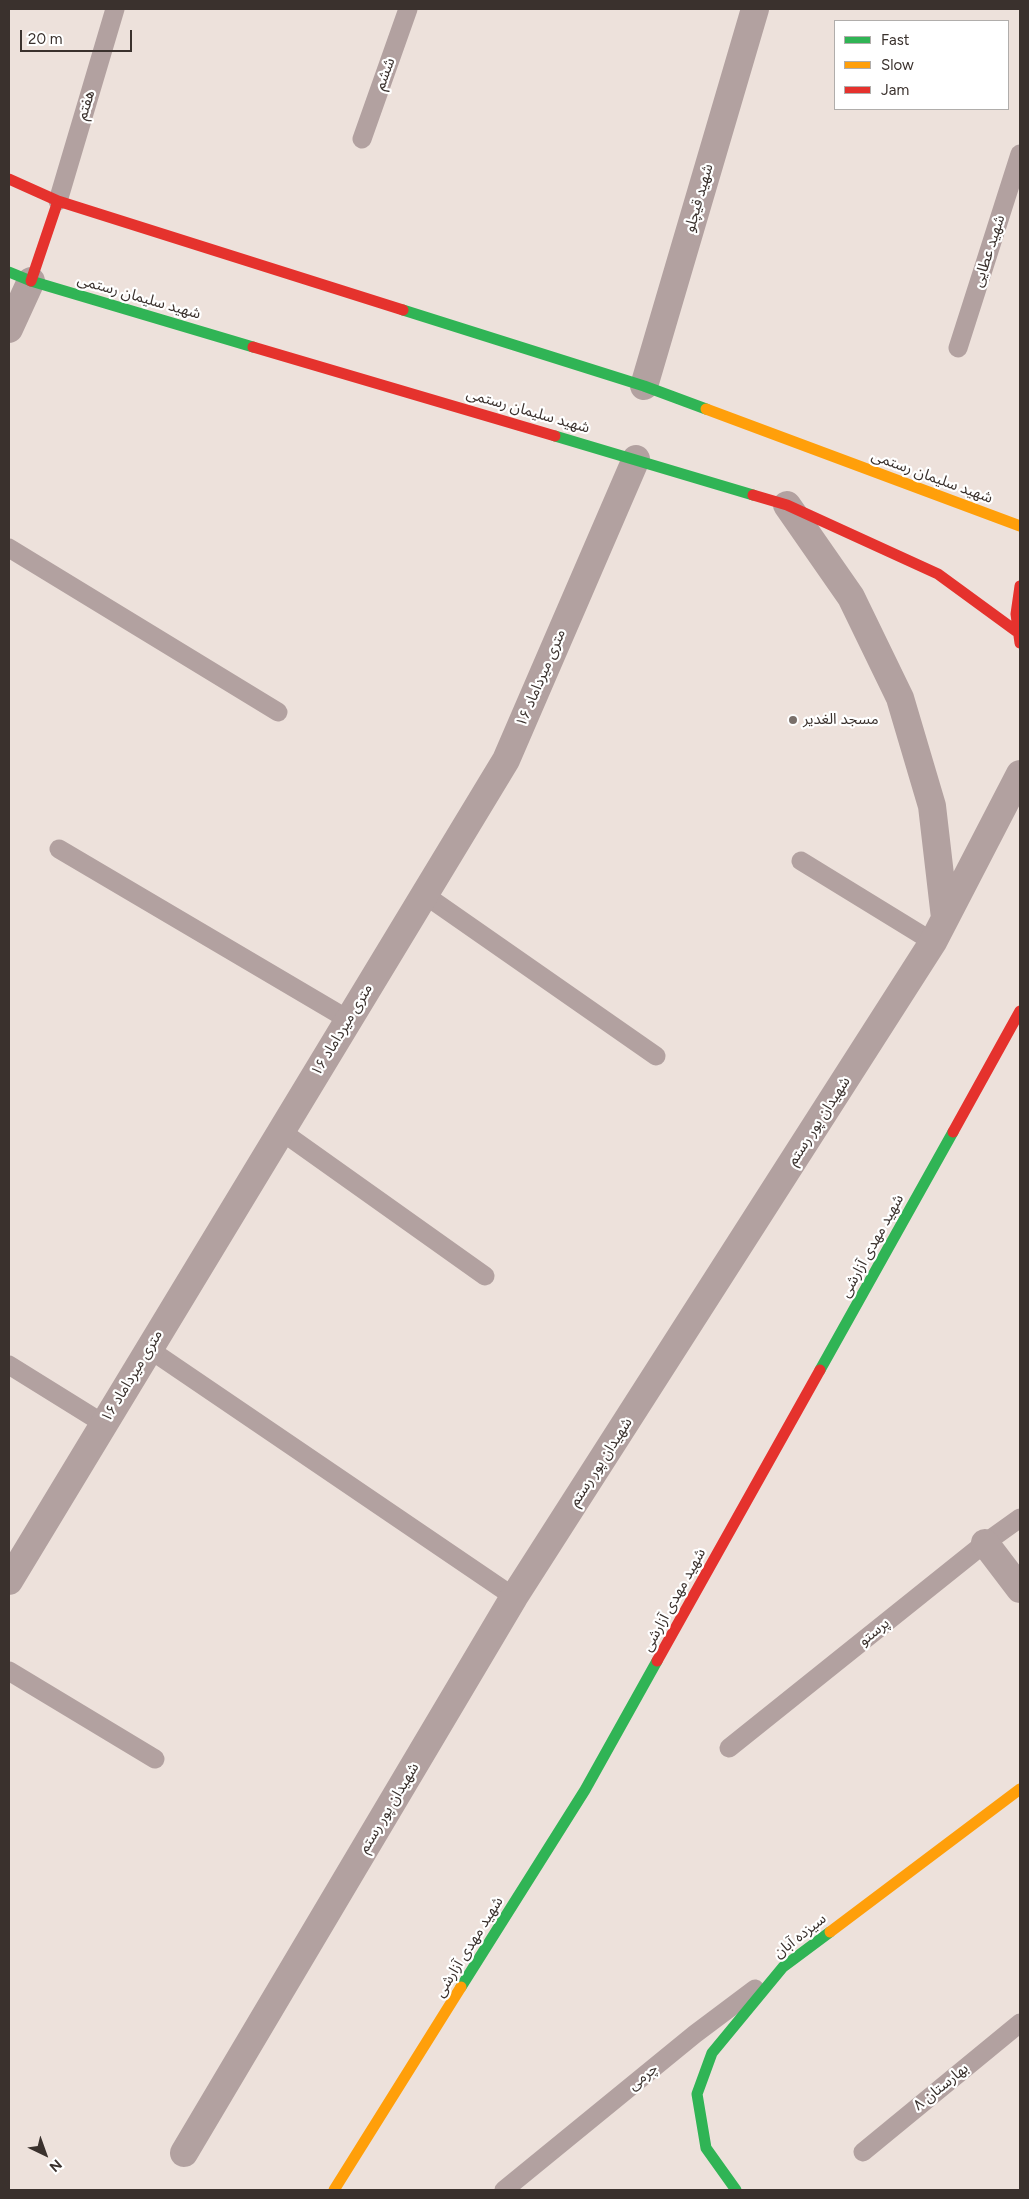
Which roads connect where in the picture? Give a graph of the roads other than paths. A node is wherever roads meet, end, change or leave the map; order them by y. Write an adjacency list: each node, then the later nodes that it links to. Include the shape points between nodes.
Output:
1 (115, 9): 7 (lane, هفتم)
2 (408, 9): 4 (lane, ششم)
3 (755, 9): 11 (street, شهید قیچلو)
4 (362, 139)
5 (1020, 154): 10 (lane, شهید عطایی)
6 (9, 179): 7 (main road, شهید سلیمان رستمی)
7 (58, 201): 8 (main road); 11 (main road, شهید سلیمان رستمی)
8 (20, 277): 9 (street); 12 (main road, شهید سلیمان رستمی)
9 (9, 329)
10 (958, 348)
11 (644, 386): 14 (main road, شهید سلیمان رستمی)
12 (636, 459): 13 (main road, شهید سلیمان رستمی); 23 (street, ۱۶ متری میرداماد, via 506,760)
13 (787, 505): 17 (main road, شهید سلیمان رستمی, via 938,574); 24 (street, via 851,597 900,698 932,806)
14 (1020, 526)
15 (9, 548): 19 (lane)
16 (1020, 586): 17 (main road)
17 (1016, 631): 18 (main road)
18 (1020, 645)
19 (278, 712)
20 (1020, 774): 24 (street, شهیدان پور رستم)
21 (59, 849): 27 (lane)
22 (801, 861): 25 (lane)
23 (425, 895): 27 (street, ۱۶ متری میرداماد); 28 (lane)
24 (945, 918): 25 (street, شهیدان پور رستم)
25 (933, 942): 38 (street, شهیدان پور رستم)
26 (1020, 1011): 47 (main road, شهید مهدی آزارشی, via 585,1790)
27 (349, 1020): 29 (street, ۱۶ متری میرداماد)
28 (656, 1056)
29 (281, 1131): 30 (lane); 31 (street, ۱۶ متری میرداماد)
30 (485, 1276)
31 (148, 1349): 33 (street, ۱۶ متری میرداماد); 38 (lane)
32 (9, 1365): 33 (lane)
33 (104, 1424): 36 (street, ۱۶ متری میرداماد)
34 (1020, 1518): 35 (lane, پرستو)
35 (985, 1543): 37 (street); 40 (lane, پرستو)
36 (9, 1581)
37 (1020, 1589)
38 (514, 1597): 46 (street, شهیدان پور رستم)
39 (9, 1671): 41 (lane)
40 (729, 1748)
41 (155, 1759)
42 (1020, 1789): 43 (main road, سیزده آبان)
43 (783, 1967): 48 (lane, چرمی); 49 (main road, سیزده آبان, via 712,2053 697,2094 706,2148)
44 (1020, 2023): 45 (lane, بهارستان ۸)
45 (862, 2152)
46 (184, 2153)
47 (334, 2190)
48 (504, 2190)
49 (736, 2190)

